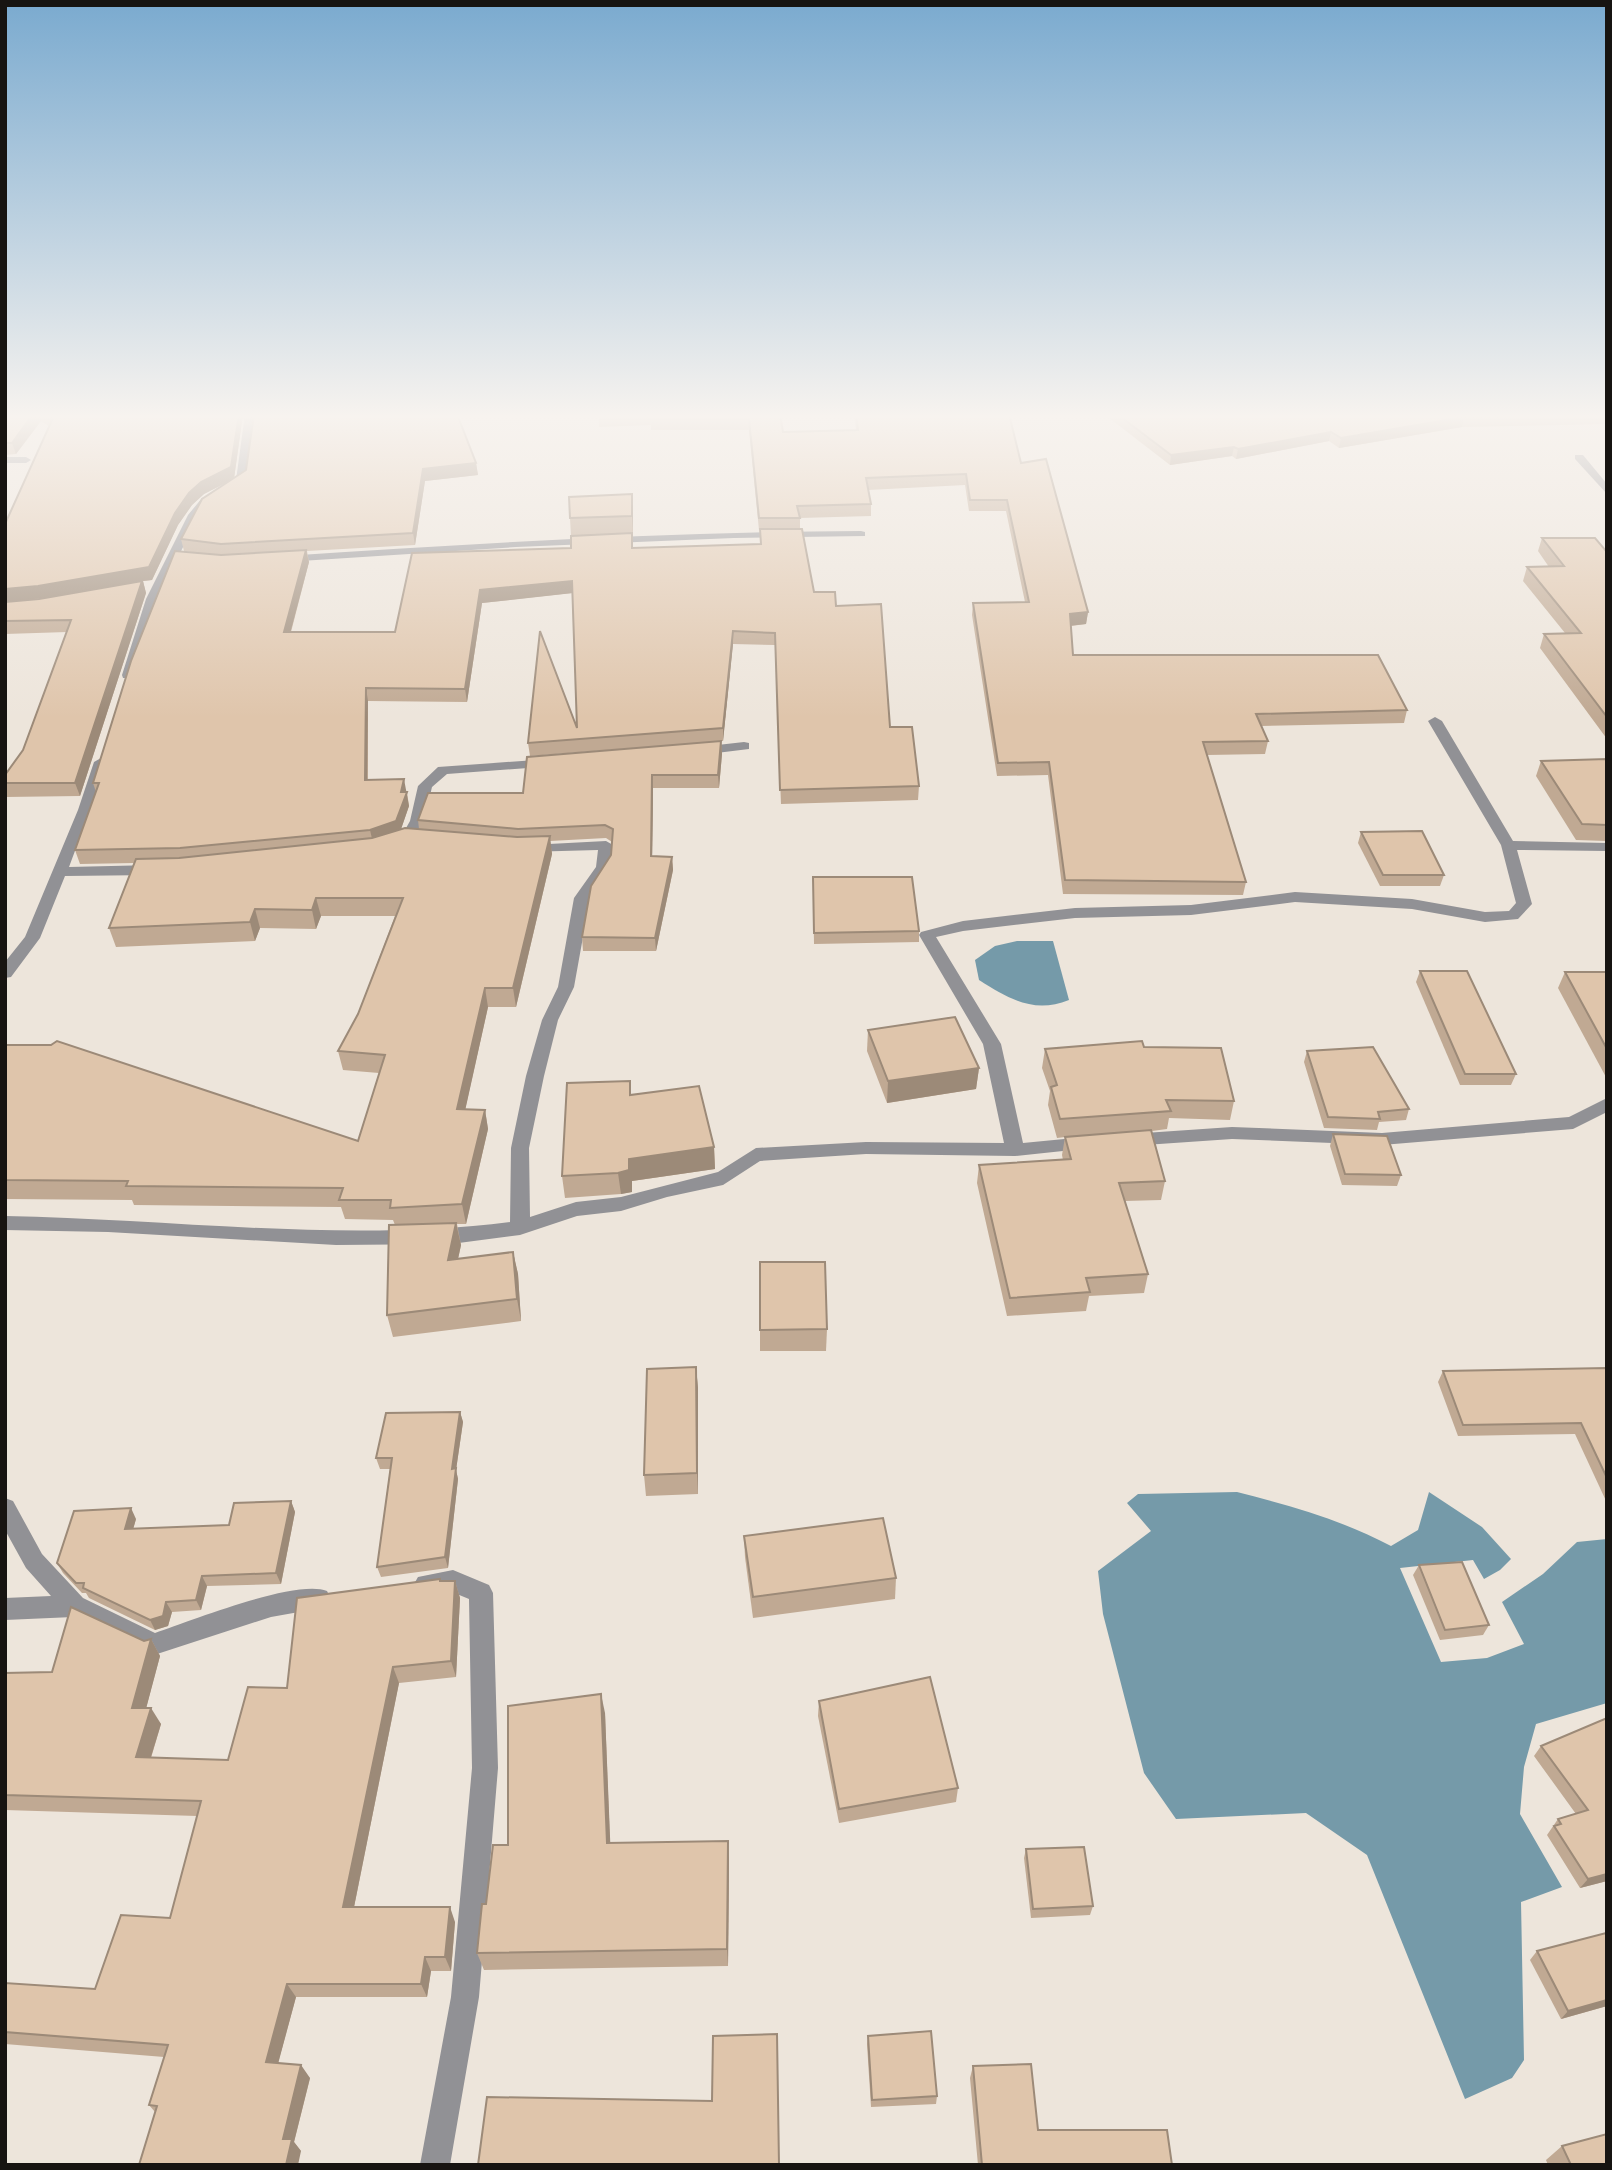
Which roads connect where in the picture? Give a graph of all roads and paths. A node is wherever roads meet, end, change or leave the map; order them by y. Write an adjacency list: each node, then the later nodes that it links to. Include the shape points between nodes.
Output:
1 (193, 515): 4 (street, via 180,556 153,587)
2 (861, 534): 3 (street, via 516,544)
3 (274, 560)
4 (123, 689)
5 (1435, 721): 10 (street)
6 (744, 746): 8 (street)
7 (105, 751): 15 (street)
8 (687, 752)
9 (563, 762): 11 (street, via 443,770 425,786 414,841)
10 (1508, 845): 12 (street); 18 (street, via 1524,904 1513,916 1295,897 1191,910 1075,914 962,926 927,935 992,1045)
11 (386, 847)
12 (1607, 847)
13 (508, 848): 20 (street, via 606,845 603,866 582,898 566,986 550,1020 535,1076 520,1148)
14 (171, 869): 15 (street)
15 (60, 872): 16 (street, via 32,938)
16 (5, 973)
17 (1607, 1104): 18 (street, via 1573,1123 1381,1139 1233,1133)
18 (1015, 1150): 20 (street, via 866,1148 756,1155 723,1178 621,1204 576,1209)
19 (5, 1223): 20 (street, via 336,1238 451,1237)
20 (520, 1228)
21 (5, 1508): 24 (street, via 34,1561)
22 (401, 1588): 26 (street, via 453,1581 481,1593 485,1768 465,1997)
23 (349, 1595): 24 (street, via 271,1606 154,1644)
24 (75, 1606): 25 (street)
25 (5, 1609)
26 (435, 2165)

